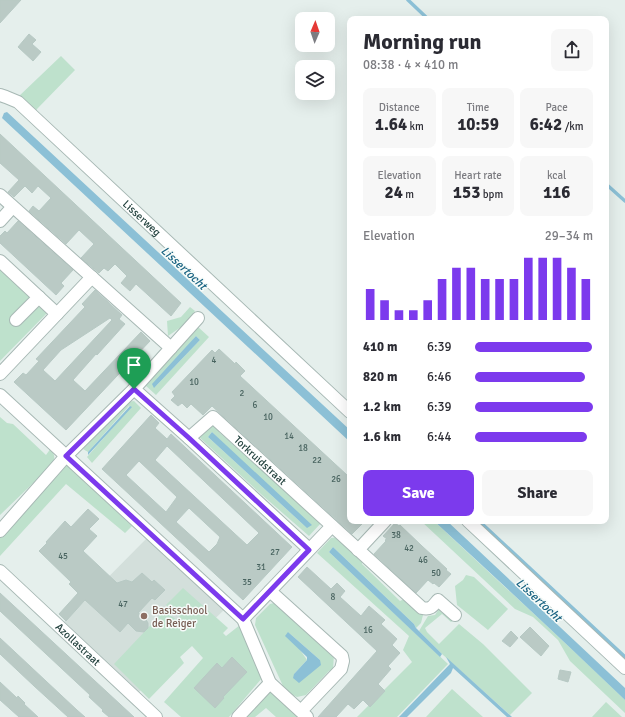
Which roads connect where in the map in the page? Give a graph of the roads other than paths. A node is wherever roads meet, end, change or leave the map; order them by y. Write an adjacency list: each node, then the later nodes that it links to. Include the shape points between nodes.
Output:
1 (0, 95): 15 (street, Lisserweg, via 18,102)
2 (0, 195): 6 (street)
3 (9, 211): 4 (street)
4 (0, 221)
5 (0, 261): 7 (street)
6 (92, 277): 8 (street); 11 (street)
7 (39, 297): 8 (street); 10 (street)
8 (57, 314): 12 (street)
9 (198, 318): 11 (street)
10 (16, 320)
11 (171, 348): 13 (street)
12 (0, 374)
13 (134, 389): 16 (street); 17 (street)
14 (0, 395): 17 (street)
15 (347, 409)
16 (189, 438): 20 (street, Torkruidstraat, via 213,417); 22 (street)
17 (66, 456): 21 (street); 27 (street)
18 (382, 524): 23 (street)
19 (471, 524): 28 (street)
20 (332, 526): 22 (street); 23 (street, Torkruidstraat)
21 (0, 530)
22 (309, 550): 25 (street)
23 (358, 550): 26 (street, Torkruidstraat, via 422,608 432,607 438,600)
24 (0, 571): 31 (street, Azollastraat)
25 (270, 591): 27 (street); 30 (street, via 342,656 341,669)
26 (455, 615)
27 (243, 619): 29 (street)
28 (625, 668)
29 (270, 683): 30 (street); 32 (street)
30 (304, 714)
31 (156, 717)
32 (238, 717)

